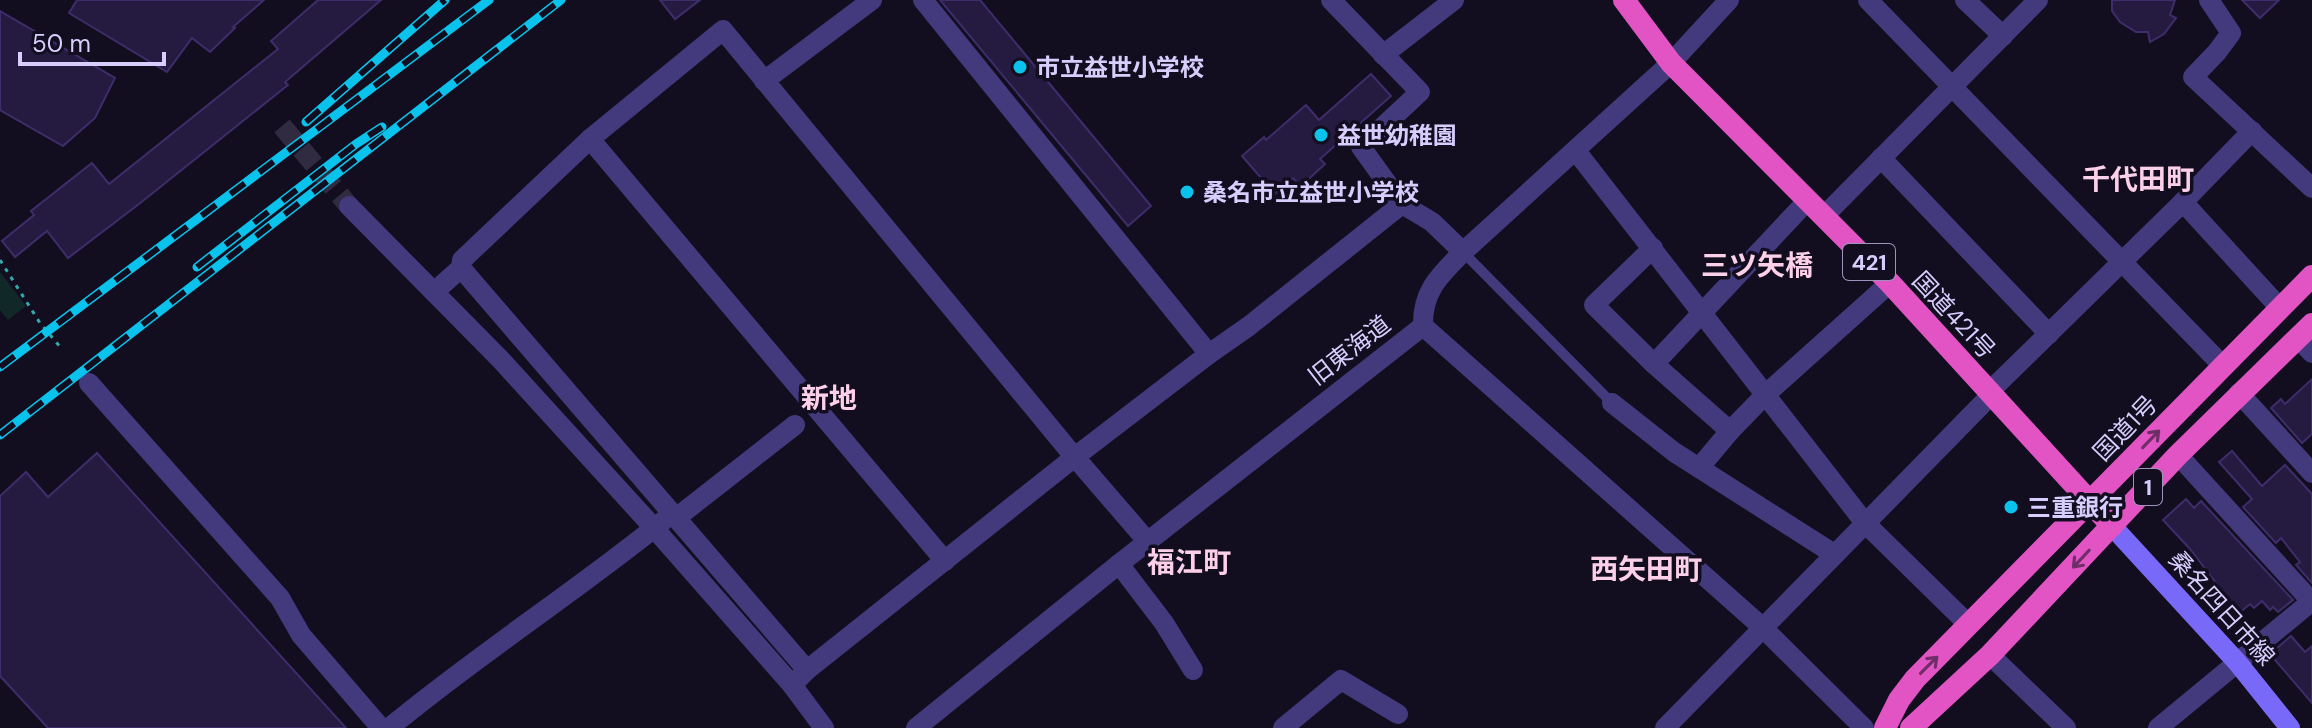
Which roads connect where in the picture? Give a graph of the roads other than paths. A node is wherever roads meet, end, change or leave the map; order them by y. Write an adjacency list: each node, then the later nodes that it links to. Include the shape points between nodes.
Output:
1 (872, 0): 14 (street)
2 (923, 0): 38 (street)
3 (1331, 0): 12 (street)
4 (1624, 0): 13 (highway, 国道421号 / 421)
5 (1729, 0): 13 (street)
6 (1868, 0): 15 (street)
7 (1965, 0): 11 (street)
8 (2038, 0): 11 (street)
9 (2209, 0): 16 (street, via 2231,33 2193,77)
10 (1451, 1): 12 (street)
11 (2003, 36): 15 (street)
12 (1383, 55): 23 (street, via 1420,92 1361,147)
13 (1671, 63): 18 (street); 21 (highway, 国道421号 / 421)
14 (764, 81): 17 (street, via 723,30); 49 (street)
15 (1953, 87): 19 (street); 28 (street)
16 (2252, 131): 20 (street); 22 (street)
17 (590, 139): 29 (street, via 462,260); 59 (street)
18 (1576, 151): 26 (street); 27 (street)
19 (1881, 158): 25 (street); 36 (street)
20 (2312, 188)
21 (1808, 200): 25 (highway, 国道421号 / 421); 34 (street)
22 (2183, 202): 28 (street); 33 (street)
23 (1402, 204): 27 (street, via 1432,222); 38 (street)
24 (349, 206): 32 (street)
25 (1824, 216): 31 (highway, 国道421号 / 421)
26 (1653, 248): 34 (street); 39 (street, via 1594,305)
27 (1463, 252): 35 (street, via 1435,280 1422,308); 45 (lane)
28 (2121, 262): 36 (street); 40 (street)
29 (461, 268): 32 (street); 53 (street)
30 (2312, 276): 33 (highway, 国道1号 / 1)
31 (1890, 283): 42 (highway, 国道421号 / 421); 44 (street)
32 (434, 292): 56 (street)
33 (2280, 308): 40 (highway, 国道1号 / 1)
34 (1703, 313): 39 (street); 44 (street)
35 (1423, 326): 57 (street, 旧東海道); 63 (street, 旧東海道)
36 (2049, 334): 42 (street)
37 (2307, 338): 43 (highway, 1)
38 (1209, 354): 49 (street)
39 (1654, 364): 47 (street)
40 (2223, 366): 52 (highway, 国道1号 / 1, one-way to 40)
41 (89, 383): 69 (street, via 280,598 301,635)
42 (1990, 393): 52 (highway, 国道421号 / 421); 54 (street)
43 (2239, 393): 48 (highway, 1); 51 (street)
44 (1766, 394): 47 (street); 54 (street)
45 (1612, 403): 50 (street)
46 (795, 425): 53 (street)
47 (1730, 431): 50 (street)
48 (2178, 455): 55 (highway, 1); 61 (street)
49 (1076, 456): 57 (street); 59 (street)
50 (1699, 468): 58 (street)
51 (2312, 473)
52 (2090, 502): 55 (highway, 国道421号 / 421); 62 (highway, 国道1号 / 1)
53 (674, 516): 56 (street); 67 (street)
54 (1865, 523): 58 (street); 62 (street)
55 (2112, 526): 64 (highway, 1, one-way to 64); 65 (main road, 桑名四日市線)
56 (654, 528): 67 (street); 70 (street)
57 (1148, 542): 60 (street, 旧東海道)
58 (1834, 554): 63 (street)
59 (945, 561): 67 (street)
60 (1119, 564): 66 (street); 72 (street, 旧東海道)
61 (2312, 602): 65 (street)
62 (1969, 625): 76 (highway, 国道1号 / 1, one-way to 62, via 1915,679)
63 (1762, 627): 74 (street); 75 (street, 旧東海道)
64 (1990, 655): 77 (highway, 1); 78 (street)
65 (2237, 662): 79 (street); 80 (main road, 桑名四日市線)
66 (1193, 670)
67 (799, 678): 71 (street)
68 (1398, 714): 73 (street, via 1341,680)
69 (381, 728)
70 (389, 728)
71 (824, 728)
72 (916, 728)
73 (1283, 728)
74 (1665, 728)
75 (1864, 728)
76 (1885, 728)
77 (1911, 728)
78 (2066, 728)
79 (2158, 728)
80 (2290, 728)

